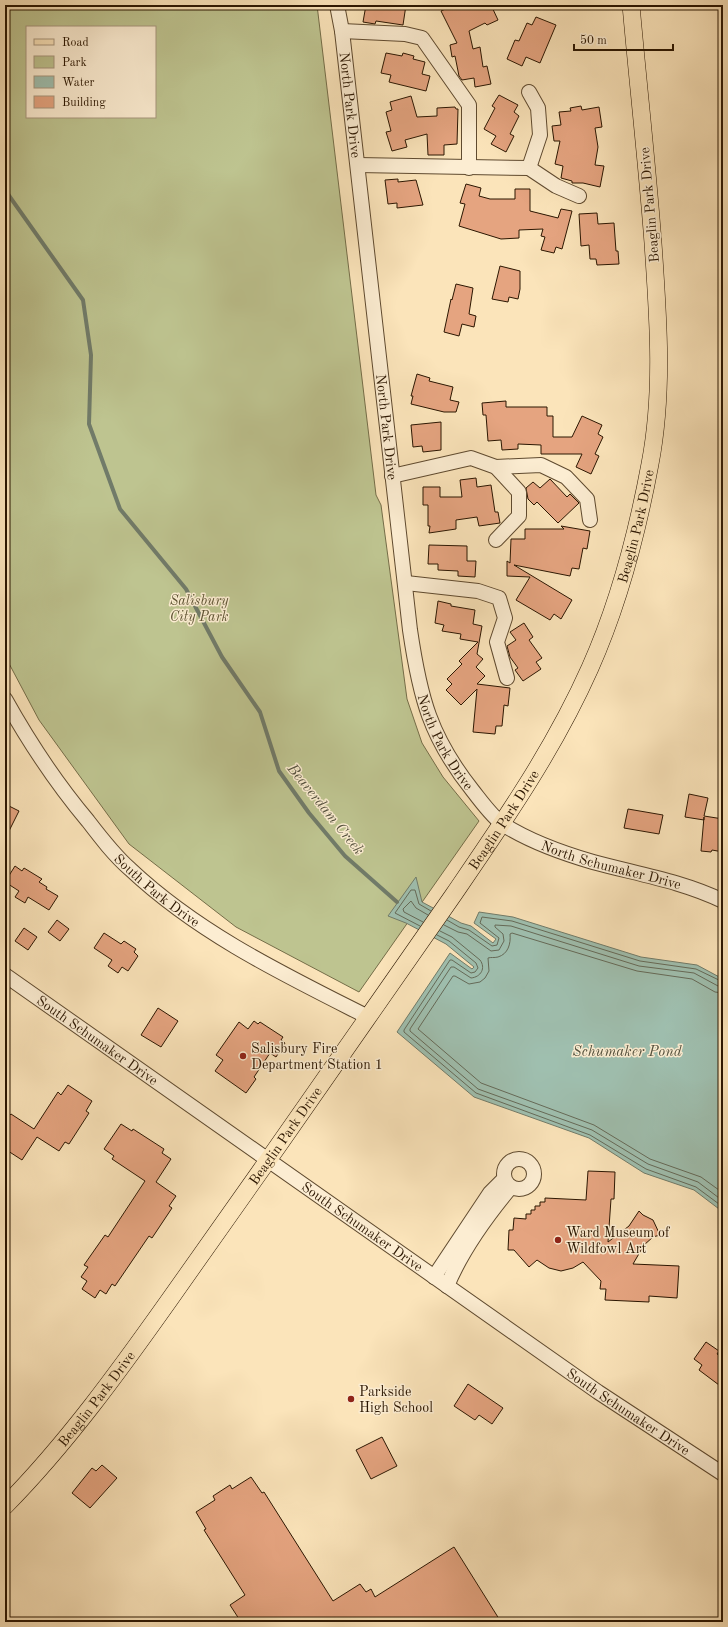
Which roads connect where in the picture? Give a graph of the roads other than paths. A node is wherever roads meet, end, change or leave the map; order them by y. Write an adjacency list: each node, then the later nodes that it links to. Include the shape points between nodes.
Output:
1 (337, 5): 3 (street, North Park Drive)
2 (630, 5): 16 (main road, Beaglin Park Drive, via 656,287 658,368 651,459 632,548 592,665 559,733)
3 (342, 31): 5 (street, North Park Drive); 6 (street, via 405,34 422,38 469,105)
4 (530, 92): 7 (street, via 538,108 540,135)
5 (358, 165): 6 (street); 10 (street, North Park Drive)
6 (469, 168): 7 (street)
7 (529, 168): 8 (street, via 556,186)
8 (579, 196)
9 (496, 467): 10 (street, via 471,458); 11 (street, via 541,465 566,477 587,499); 12 (street, via 519,492 518,516)
10 (392, 476): 13 (street, North Park Drive)
11 (590, 520)
12 (496, 540)
13 (406, 583): 14 (street, via 478,591 499,598 505,618 497,642); 16 (street, North Park Drive, via 416,668 434,730 464,781)
14 (507, 678)
15 (5, 698): 19 (street, South Park Drive, via 53,777 129,868 153,890 244,952)
16 (502, 824): 17 (street, North Schumaker Drive, via 541,844 592,862 686,886); 19 (main road, Beaglin Park Drive)
17 (723, 901)
18 (5, 975): 20 (street, South Schumaker Drive)
19 (368, 1017): 20 (main road, Beaglin Park Drive)
20 (267, 1160): 21 (street, South Schumaker Drive); 24 (main road, Beaglin Park Drive, via 140,1342 92,1406)
21 (434, 1277): 22 (street, South Schumaker Drive); 22 (street, via 490,1193 508,1183 500,1201 453,1271)
22 (447, 1286): 23 (street, South Schumaker Drive, via 598,1392)
23 (723, 1474)
24 (5, 1506)

